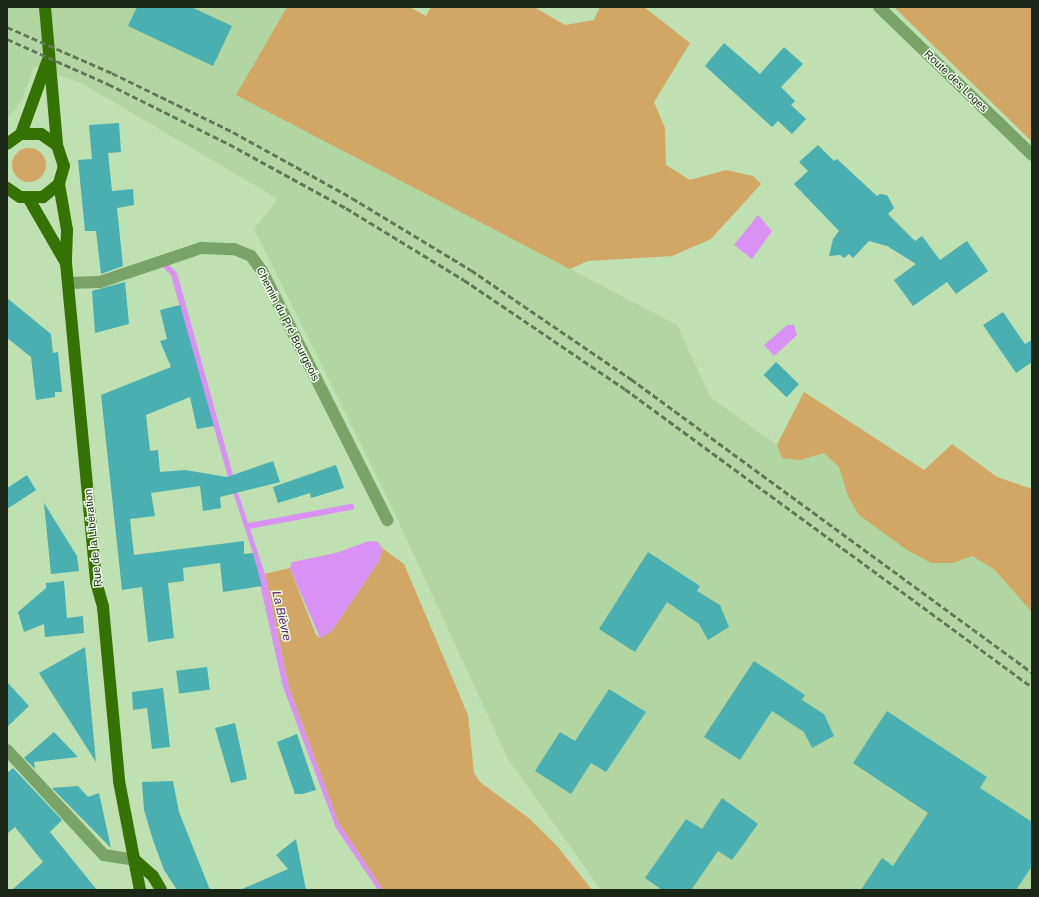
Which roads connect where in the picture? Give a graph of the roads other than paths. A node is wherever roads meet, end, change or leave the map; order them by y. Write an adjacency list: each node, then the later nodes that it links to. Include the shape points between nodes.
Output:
1 (45, 7): 3 (main road)
2 (879, 7): 7 (street, Route des Loges)
3 (48, 57): 4 (main road); 6 (main road)
4 (21, 134): 5 (main road); 6 (main road, via 41,134)
5 (7, 144)
6 (57, 145): 8 (main road, via 64,166)
7 (1032, 155)
8 (59, 184): 10 (main road, via 43,197); 11 (main road, Rue de la Libération, via 67,230)
9 (7, 188): 10 (main road, via 20,197)
10 (29, 199): 11 (main road, Rue de la Libération)
11 (66, 263): 12 (main road, Rue de la Libération)
12 (69, 283): 13 (street, Chemin du Pré Bourgeois, via 100,282 201,248 234,250 251,256 262,271); 15 (main road, Rue de la Libération, via 96,582 103,607 119,781)
13 (387, 520)
14 (7, 750): 15 (street, via 104,855)
15 (135, 860): 16 (main road, Rue de la Libération); 17 (main road, via 153,876)
16 (140, 890)
17 (161, 890)

